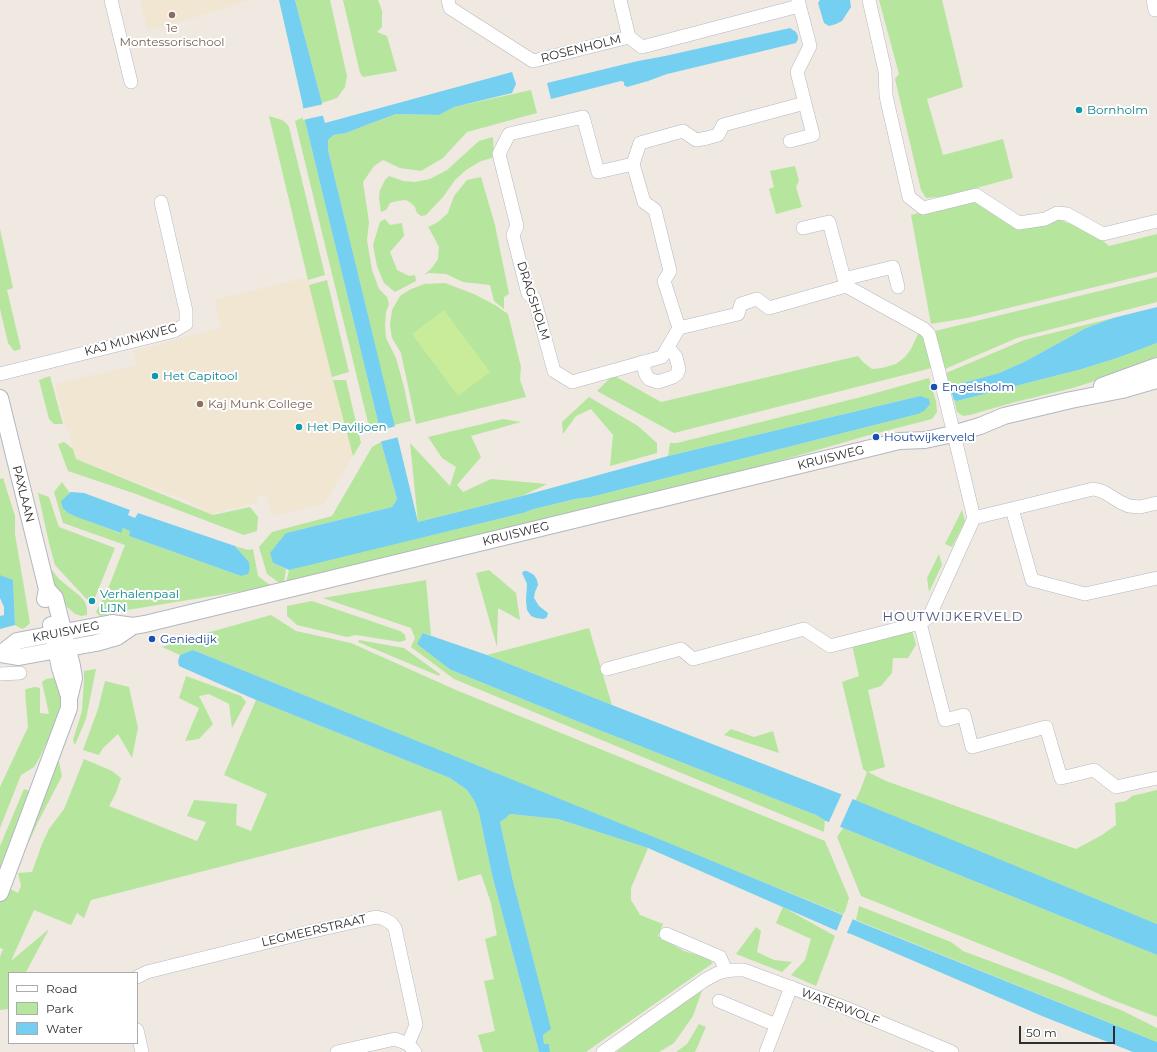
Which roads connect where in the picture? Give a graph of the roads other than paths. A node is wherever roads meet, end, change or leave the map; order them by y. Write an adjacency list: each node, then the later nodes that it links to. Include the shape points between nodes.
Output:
1 (110, 0): 9 (street)
2 (448, 0): 8 (street, ROSENHOLM, via 450,8 533,61)
3 (620, 0): 8 (street)
4 (869, 0): 14 (street, via 885,71 886,96 909,197 923,208 976,195 1019,224 1045,220 1057,214 1067,214 1103,234)
5 (1153, 0): 7 (street, via 1155,10)
6 (799, 3): 8 (street, ROSENHOLM, via 642,47); 10 (street, via 810,46 797,72)
7 (1157, 9)
8 (629, 37)
9 (131, 82)
10 (805, 103): 11 (street, via 813,136); 12 (street, via 723,125 718,135 707,138 696,140 683,131 640,143)
11 (790, 141)
12 (633, 164): 18 (street, via 644,202 655,210 670,271 664,281); 20 (street, DRAGSHOLM, via 598,172 583,117 509,134 499,154 517,226 513,236 528,294 534,298 554,371 572,382)
13 (161, 202): 22 (street, KAJ MUNKWEG, via 186,311 186,324 174,331)
14 (1157, 221)
15 (803, 228): 16 (street, via 829,222)
16 (845, 282): 17 (street, via 893,267); 18 (street, via 769,308 757,299 741,304 738,314); 26 (street, via 924,329 928,334)
17 (898, 287)
18 (679, 328): 19 (street, DRAGSHOLM)
19 (668, 347): 20 (street, DRAGSHOLM, via 662,357); 20 (street, via 676,357 679,369 673,377 658,382 649,379)
20 (642, 362)
21 (1157, 366): 25 (street, KRUISWEG, via 1106,384)
22 (0, 374)
23 (1157, 380): 25 (street, KRUISWEG)
24 (0, 398): 33 (street, PAXLAAN, via 47,589 55,598)
25 (1071, 400): 26 (street, KRUISWEG, via 1004,416 978,418)
26 (952, 429): 29 (street); 32 (street, KRUISWEG, via 924,430 899,441)
27 (1157, 503): 28 (street, via 1140,507 1129,506 1093,489)
28 (1012, 509): 29 (street); 30 (street, via 1032,580 1085,594)
29 (974, 518): 31 (street, via 928,617)
30 (1157, 578)
31 (920, 623): 36 (street, via 830,646 804,629 693,659 681,649); 39 (street, via 945,720 964,715 972,747 1046,727 1061,778 1094,770 1116,787)
32 (133, 626): 33 (street, KRUISWEG, via 112,623); 34 (street, KRUISWEG, via 117,637)
33 (58, 634): 34 (street, PAXLAAN); 35 (street, KRUISWEG, via 17,641)
34 (62, 650): 35 (street, KRUISWEG, via 19,657); 40 (street, PAXLAAN, via 60,668 69,708)
35 (1, 654)
36 (607, 669)
37 (20, 673): 38 (street)
38 (0, 674)
39 (1157, 778)
40 (0, 893)
41 (666, 934): 42 (street, via 720,957)
42 (726, 970): 44 (street, WATERWOLF, via 744,970); 52 (street, WATERWOLF, via 705,980)
43 (138, 976): 48 (street, LEGMEERSTRAAT, via 147,972 300,934 380,918 395,928 416,1025)
44 (791, 987): 46 (street); 49 (street, WATERWOLF)
45 (719, 1001): 46 (street)
46 (776, 1025): 53 (street)
47 (138, 1034): 50 (street)
48 (412, 1048): 51 (street, via 395,1039)
49 (946, 1051)
50 (142, 1052)
51 (337, 1052)
52 (602, 1052)
53 (766, 1052)

